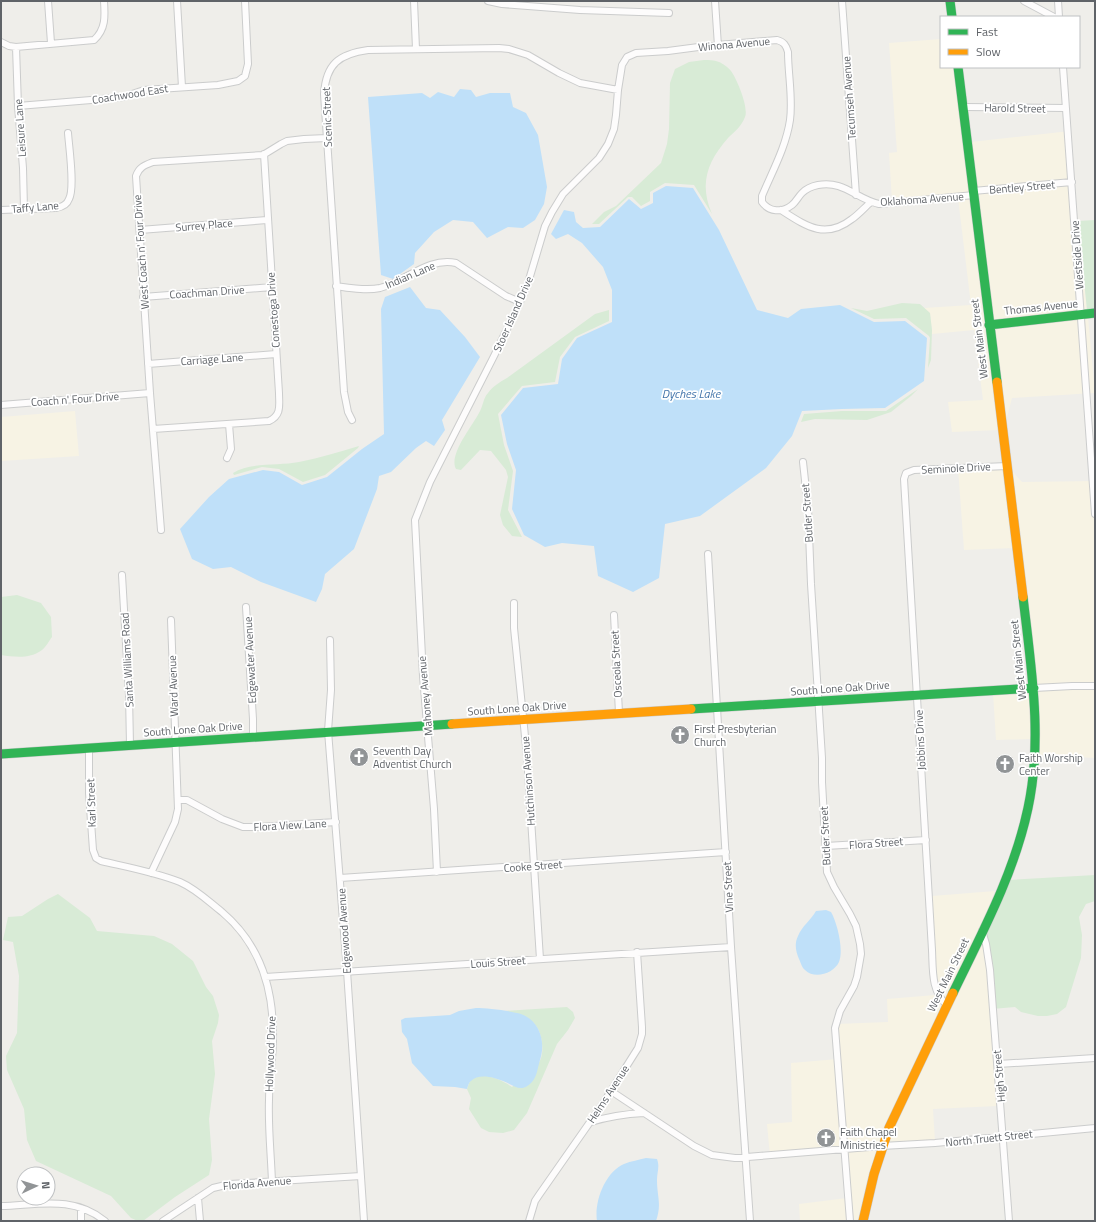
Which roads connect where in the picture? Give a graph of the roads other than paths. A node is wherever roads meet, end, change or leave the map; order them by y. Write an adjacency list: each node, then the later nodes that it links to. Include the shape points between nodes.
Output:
1 (48, 1): 17 (street)
2 (104, 1): 17 (street, via 105,21 100,34 94,40)
3 (178, 1): 23 (street)
4 (245, 1): 23 (street, Coachwood East, via 248,64 242,79 218,85)
5 (414, 1): 20 (street)
6 (488, 1): 12 (street, via 580,10)
7 (715, 1): 18 (street)
8 (842, 1): 33 (street, Tecumseh Avenue)
9 (950, 1): 13 (main road)
10 (1024, 1): 14 (street)
11 (1058, 1): 15 (street)
12 (669, 13)
13 (952, 16)
14 (1052, 16)
15 (1059, 16)
16 (1, 42): 19 (street)
17 (50, 43): 19 (street)
18 (718, 46): 24 (street, Winona Avenue, via 631,55 622,65); 37 (street, Winona Avenue, via 777,40 786,45 790,119 784,144 761,199 764,206)
19 (16, 47): 25 (street, Leisure Lane)
20 (416, 49): 24 (street, Scenic Street, via 510,49 528,55 574,81); 29 (street, Scenic Street, via 356,51 336,62 329,71 325,85)
21 (958, 68): 26 (main road, West Main Street)
22 (1063, 68): 27 (street, Westside Drive)
23 (182, 87): 25 (street, Coachwood East, via 144,90 117,97)
24 (618, 90): 43 (street, Stoer Island Drive, via 611,137 599,158 563,194 552,212)
25 (18, 106): 35 (street, Leisure Lane)
26 (964, 107): 27 (street, Harold Street); 32 (main road, West Main Street)
27 (1066, 108): 31 (street, Westside Drive)
28 (68, 133): 35 (street, Taffy Lane, via 72,191 68,202 56,208)
29 (327, 138): 30 (street, West Coach n' Four Drive, via 287,141); 40 (street, Scenic Street)
30 (264, 154): 38 (street, Conestoga Drive); 39 (street, West Coach n' Four Drive, via 153,162 139,168 136,176)
31 (1072, 182): 32 (street, Bentley Street); 45 (street, Westside Drive)
32 (974, 193): 34 (street, Oklahoma Avenue, via 879,204); 46 (main road, West Main Street)
33 (856, 195): 34 (street); 37 (street, via 840,186 819,185 806,190 792,205)
34 (871, 202): 37 (street, via 846,224 823,231 795,220)
35 (24, 209): 36 (street, Taffy Lane)
36 (1, 210)
37 (781, 210)
38 (267, 220): 39 (street, Surrey Place); 41 (street, Conestoga Drive)
39 (140, 230): 42 (street, West Coach n' Four Drive)
40 (336, 286): 43 (street, Indian Lane, via 378,288 434,264 449,262 456,263 506,296); 51 (street, Scenic Street, via 344,392)
41 (272, 287): 42 (street, Coachman Drive); 47 (street, Conestoga Drive)
42 (143, 297): 48 (street, West Coach n' Four Drive)
43 (520, 302): 59 (street, Stoer Island Drive, via 430,482)
44 (1095, 313): 45 (main road, Thomas Avenue)
45 (1081, 315): 46 (main road, Thomas Avenue); 58 (street, Westside Drive)
46 (989, 325): 56 (main road, West Main Street)
47 (276, 354): 48 (street, Carriage Lane); 52 (street, Conestoga Drive, via 279,409 277,416 269,421)
48 (148, 364): 49 (street, West Coach n' Four Drive)
49 (150, 393): 50 (street, Coach n' Four Drive); 53 (street, West Coach n' Four Drive)
50 (1, 405)
51 (352, 420)
52 (229, 424): 53 (street, Conestoga Drive); 54 (street, via 231,448)
53 (153, 429): 60 (street, West Coach n' Four Drive)
54 (227, 458)
55 (803, 462): 71 (street, Butler Street, via 808,508)
56 (1007, 466): 57 (street, Seminole Drive, via 914,470); 69 (main road, West Main Street)
57 (906, 473): 70 (street, Jobbins Drive, via 904,479)
58 (1095, 514)
59 (415, 520): 75 (street, Mahoney Avenue)
60 (161, 530)
61 (708, 554): 72 (street, Vine Street)
62 (122, 575): 79 (street, Santa Williams Road)
63 (514, 604): 74 (street, Hutchinson Avenue, via 514,628)
64 (246, 607): 77 (street, Edgewater Avenue)
65 (614, 615): 73 (street, Osceola Street)
66 (171, 620): 78 (street, Ward Avenue)
67 (330, 640): 76 (street, Edgewood Avenue, via 331,690)
68 (1095, 686): 69 (street)
69 (1034, 688): 70 (main road, South Lone Oak Drive); 92 (main road, West Main Street, via 1033,767 1026,813 1008,874)
70 (917, 695): 71 (main road, South Lone Oak Drive); 84 (street, Jobbins Drive)
71 (818, 701): 72 (main road, South Lone Oak Drive); 85 (street, Butler Street)
72 (717, 707): 73 (main road, South Lone Oak Drive); 86 (street, Vine Street)
73 (619, 713): 74 (main road, South Lone Oak Drive)
74 (524, 719): 75 (main road, South Lone Oak Drive); 88 (street, Hutchinson Avenue)
75 (428, 725): 76 (main road, South Lone Oak Drive); 89 (street, Mahoney Avenue)
76 (328, 731): 77 (main road, South Lone Oak Drive); 83 (street, Edgewood Avenue)
77 (253, 737): 78 (main road, South Lone Oak Drive)
78 (176, 742): 79 (main road, South Lone Oak Drive); 82 (street, Ward Avenue)
79 (130, 745): 80 (main road, South Lone Oak Drive)
80 (89, 748): 81 (main road, South Lone Oak Drive); 87 (street, Karl Street, via 90,816)
81 (1, 754)
82 (178, 800): 83 (street, Flora View Lane, via 187,800 243,827); 90 (street, Ward Avenue, via 175,822)
83 (336, 822): 91 (street, Edgewood Avenue)
84 (926, 840): 85 (street, Flora Street); 98 (street, Jobbins Drive, via 935,987)
85 (826, 846): 107 (street, Butler Street, via 827,872 856,926 861,954 854,986 840,1011 835,1028)
86 (726, 852): 88 (street, Cooke Street); 93 (street, Vine Street)
87 (96, 858): 90 (street, Hollywood Drive)
88 (534, 866): 89 (street, Cooke Street); 95 (street, Hutchinson Avenue)
89 (437, 872): 91 (street, Cooke Street)
90 (151, 873): 97 (street, Hollywood Drive, via 192,888 226,916 247,938)
91 (340, 878): 96 (street, Edgewood Avenue)
92 (982, 932): 98 (main road, West Main Street); 100 (street, High Street, via 990,970)
93 (731, 947): 94 (street, Louis Street); 108 (street, Vine Street)
94 (637, 952): 95 (street, Louis Street); 101 (street, Helms Avenue, via 642,1034 638,1048)
95 (540, 959): 96 (street, Louis Street)
96 (347, 971): 97 (street, Louis Street); 109 (street, Edgewood Avenue)
97 (265, 977): 110 (street, Hollywood Drive, via 271,1000 272,1027 268,1111)
98 (947, 1004): 106 (main road, West Main Street)
99 (1095, 1058): 100 (street)
100 (998, 1064): 105 (street, High Street)
101 (611, 1091): 102 (street, North Truett Street); 103 (street, Helms Avenue)
102 (644, 1113): 103 (street, via 633,1112); 108 (street, North Truett Street, via 703,1152 721,1157)
103 (590, 1122): 119 (street, Helms Avenue, via 535,1201)
104 (1095, 1128): 105 (street, North Truett Street)
105 (1003, 1136): 106 (street, North Truett Street); 123 (street, High Street)
106 (882, 1146): 107 (street, North Truett Street); 122 (main road, West Main Street)
107 (844, 1149): 108 (street, North Truett Street); 121 (street, Butler Street)
108 (745, 1157): 120 (street, Vine Street)
109 (361, 1176): 110 (street, Florida Avenue); 118 (street, Edgewood Avenue)
110 (272, 1182): 111 (street, Florida Avenue, via 221,1186)
111 (198, 1198): 116 (street, Florida Avenue); 117 (street)
112 (1, 1206): 113 (street, via 58,1203)
113 (81, 1208): 114 (street); 115 (street)
114 (81, 1221)
115 (105, 1221)
116 (163, 1221)
117 (200, 1221)
118 (364, 1221)
119 (529, 1221)
120 (750, 1221)
121 (850, 1221)
122 (863, 1221)
123 (1009, 1221)

